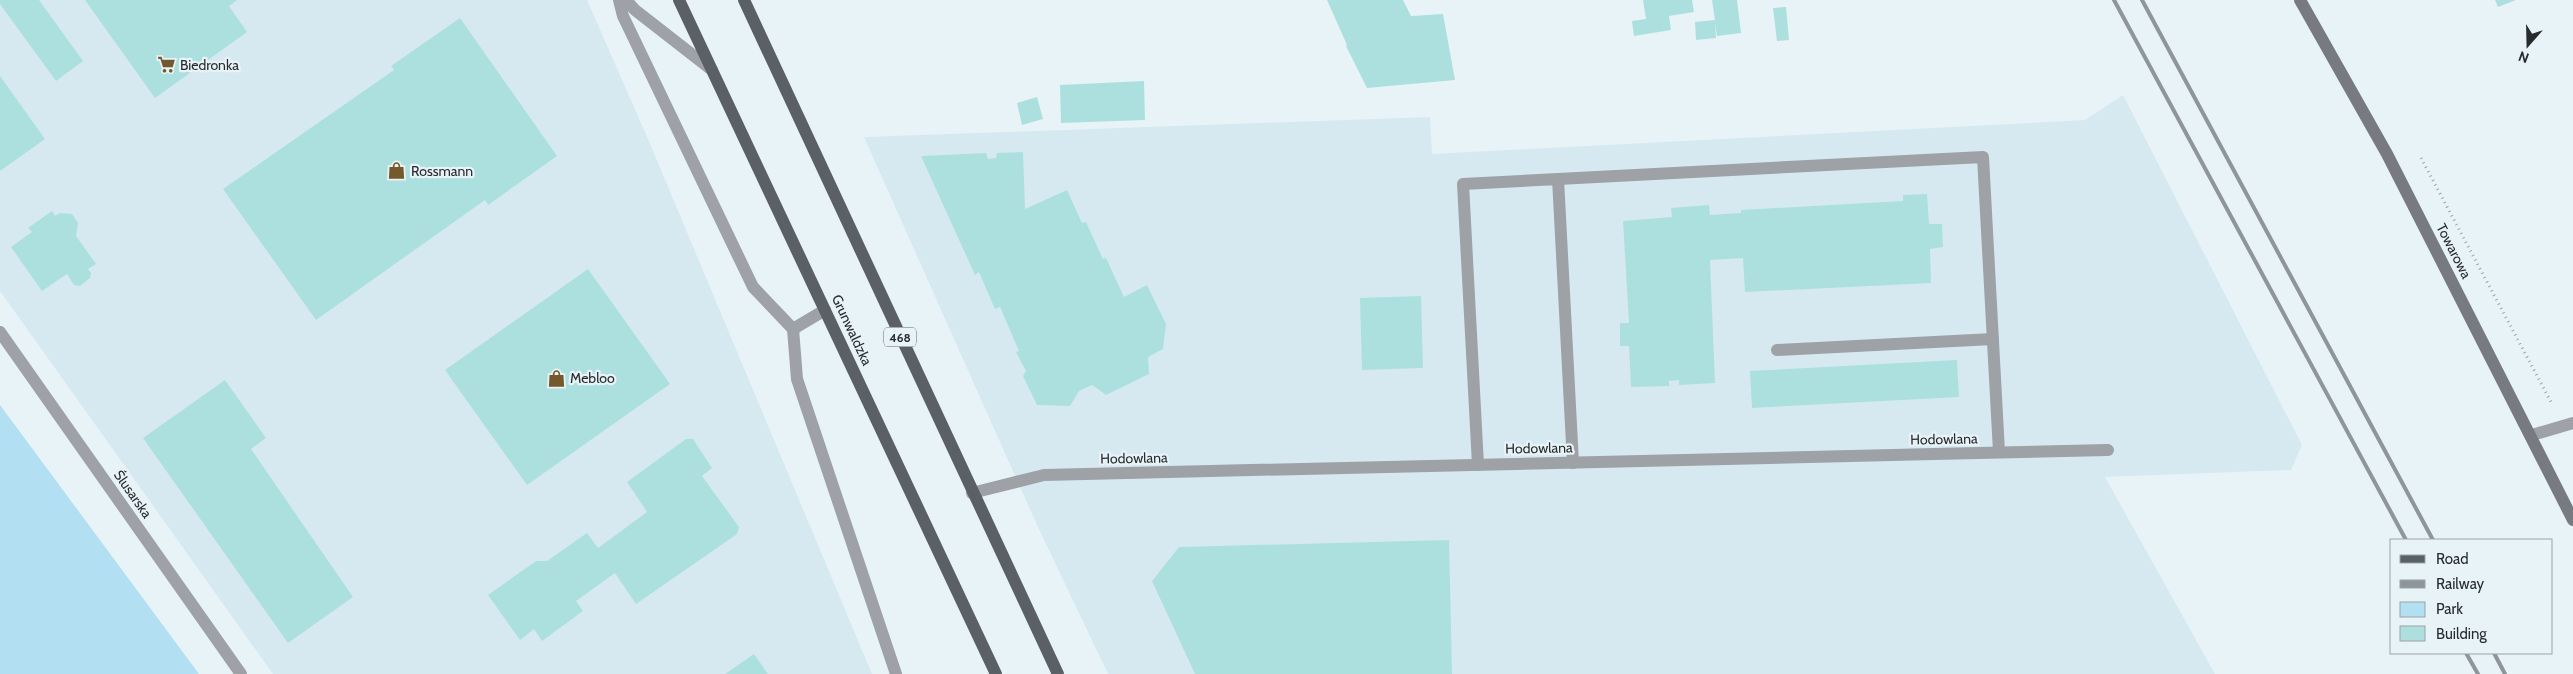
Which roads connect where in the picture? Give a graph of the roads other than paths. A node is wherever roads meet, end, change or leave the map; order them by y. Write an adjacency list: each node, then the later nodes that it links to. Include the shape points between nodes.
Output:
1 (620, 0): 9 (street, via 623,16 753,287)
2 (626, 0): 6 (street)
3 (679, 0): 6 (main road, Grunwaldzka)
4 (744, 0): 19 (main road, 468)
5 (2300, 0): 14 (street, Towarowa, via 2387,154)
6 (712, 70): 8 (main road, Grunwaldzka)
7 (1558, 179): 11 (street, via 1983,157); 17 (street); 18 (street, via 1463,184)
8 (826, 310): 9 (street); 23 (main road, Grunwaldzka)
9 (793, 328): 22 (street, via 797,379)
10 (0, 332): 21 (street, Ślusarska)
11 (1993, 339): 12 (street); 16 (street)
12 (1777, 350)
13 (2568, 424): 14 (street)
14 (2532, 435): 20 (street, Towarowa)
15 (2108, 450): 16 (street, Hodowlana)
16 (1999, 452): 17 (street, Hodowlana)
17 (1573, 463): 18 (street, Hodowlana)
18 (1478, 464): 19 (street, Hodowlana, via 1044,475)
19 (972, 493): 24 (main road, 468)
20 (2573, 520)
21 (241, 674)
22 (896, 674)
23 (996, 674)
24 (1058, 674)

